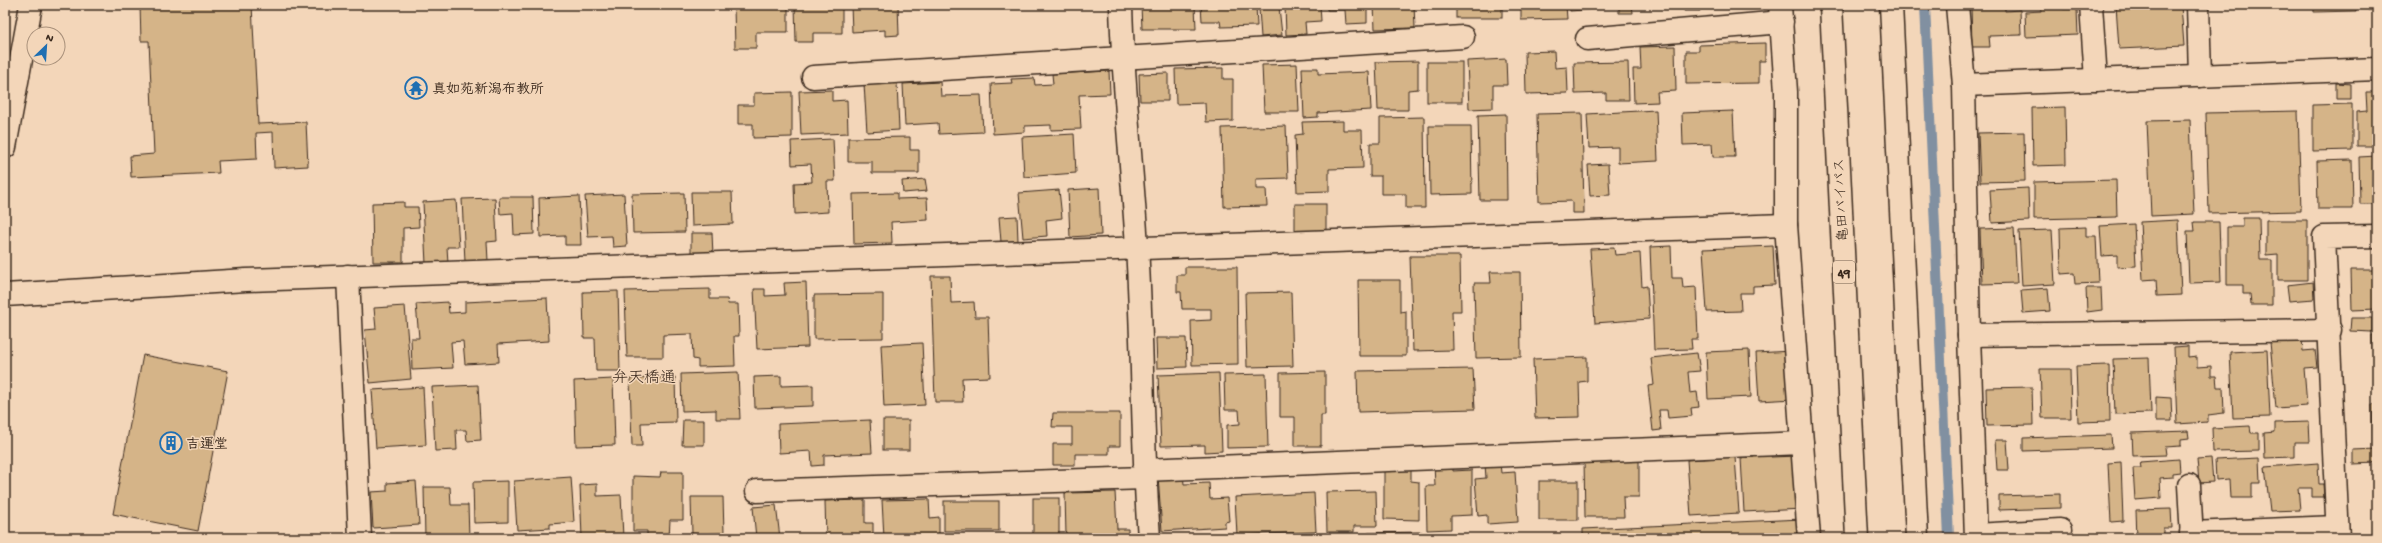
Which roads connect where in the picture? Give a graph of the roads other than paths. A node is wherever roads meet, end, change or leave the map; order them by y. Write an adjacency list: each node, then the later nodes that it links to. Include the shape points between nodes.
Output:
1 (31, 5): 17 (main road)
2 (1121, 5): 11 (main road)
3 (1831, 5): 36 (main road, 亀田バイパス / 49)
4 (1891, 5): 37 (main road)
5 (1957, 5): 16 (main road)
6 (2091, 5): 15 (main road)
7 (2198, 5): 13 (main road)
8 (1781, 13): 10 (main road); 18 (main road, via 1786,92)
9 (1463, 37): 11 (main road)
10 (1587, 39)
11 (1122, 59): 14 (main road); 20 (main road)
12 (2377, 69): 13 (main road)
13 (2200, 76): 15 (main road)
14 (813, 77)
15 (2096, 80): 16 (main road)
16 (1964, 85): 24 (main road)
17 (5, 147)
18 (1786, 225): 20 (main road); 25 (main road)
19 (2377, 236): 23 (main road, via 2324,237)
20 (1137, 248): 21 (main road); 26 (main road)
21 (348, 276): 22 (main road, via 239,280); 33 (main road)
22 (5, 295)
23 (2330, 330): 24 (main road); 30 (main road)
24 (1969, 335): 31 (main road)
25 (1802, 443): 26 (main road); 35 (main road)
26 (1144, 474): 28 (main road); 34 (main road)
27 (2190, 485): 32 (main road)
28 (756, 491)
29 (2060, 530): 31 (main road)
30 (2338, 532): 32 (main road)
31 (1976, 536)
32 (2191, 536)
33 (360, 538)
34 (1149, 538)
35 (1809, 538)
36 (1858, 538)
37 (1917, 538)

